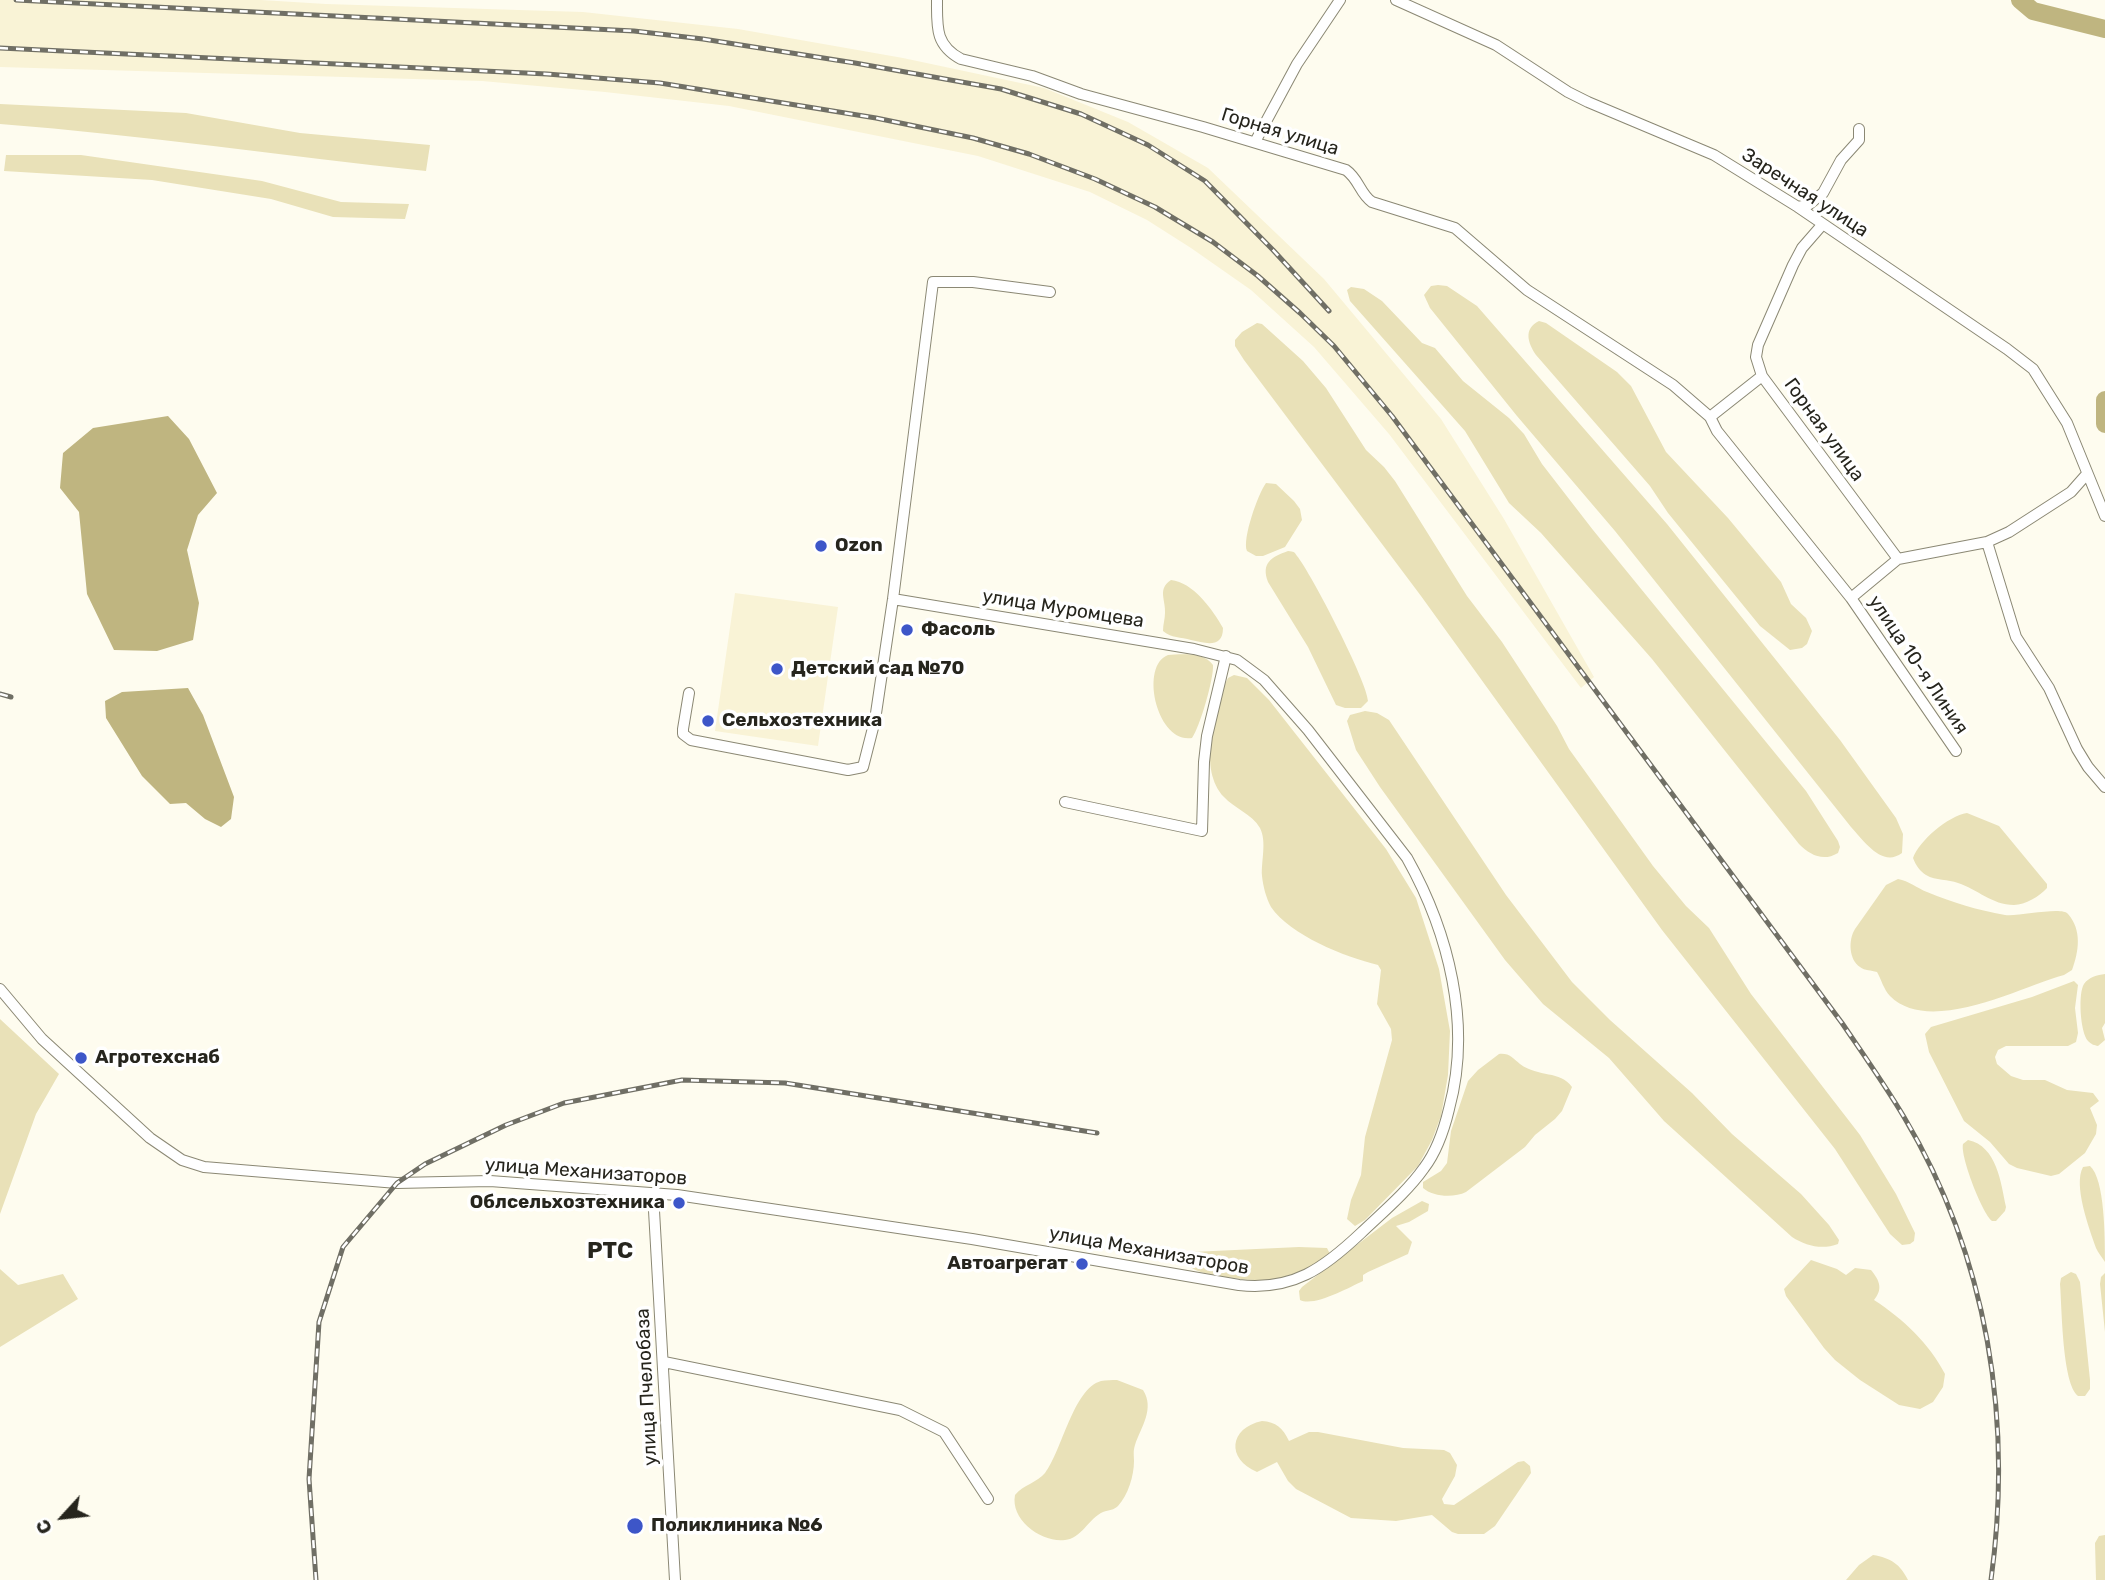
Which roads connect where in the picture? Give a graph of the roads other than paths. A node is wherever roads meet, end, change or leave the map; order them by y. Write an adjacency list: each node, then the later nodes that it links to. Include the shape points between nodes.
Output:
1 (937, 0): 5 (street, Горная улица, via 940,39 961,58)
2 (1340, 0): 5 (street, via 1297,64)
3 (1396, 0): 6 (street, Заречная улица, via 1496,45 1568,92 1714,155)
4 (1859, 129): 6 (street, via 1859,140 1841,160 1823,193)
5 (1255, 142): 10 (street, Горная улица, via 1346,170 1372,202 1455,228 1527,290 1673,385)
6 (1798, 207): 7 (street, Заречная улица)
7 (1822, 225): 9 (street, via 1802,248 1758,345 1756,357); 11 (street, Заречная улица, via 2033,369 2067,424)
8 (1050, 292): 16 (street, via 933,282)
9 (1762, 376): 10 (street, Горная улица); 14 (street, Горная улица)
10 (1710, 417): 15 (street, Горная улица)
11 (2086, 475): 12 (street, Заречная улица); 13 (street, via 2051,507)
12 (2105, 516)
13 (1987, 541): 14 (street); 20 (street, via 2016,637 2049,688 2077,749)
14 (1898, 559): 15 (street)
15 (1851, 598): 19 (street, улица 10-я Линия)
16 (893, 599): 17 (street, улица Муромцева); 18 (street, via 875,720 863,767 848,770 691,740 683,734)
17 (1226, 656): 21 (street, via 1206,736 1202,831); 23 (street, улица Механизаторов, via 1255,671 1280,696 1407,858 1427,899 1452,982 1459,1063 1442,1134 1425,1167 1355,1238 1310,1275 1254,1287 959,1237)
18 (689, 693)
19 (1956, 751)
20 (2105, 787)
21 (1065, 802)
22 (0, 989): 23 (street, улица Механизаторов, via 42,1040 150,1138 182,1160 219,1169 397,1183 490,1181)
23 (653, 1193): 24 (street, улица Пчелобаза)
24 (664, 1363): 25 (street, via 900,1410 944,1432); 26 (street, улица Пчелобаза)
25 (988, 1499)
26 (675, 1580)

